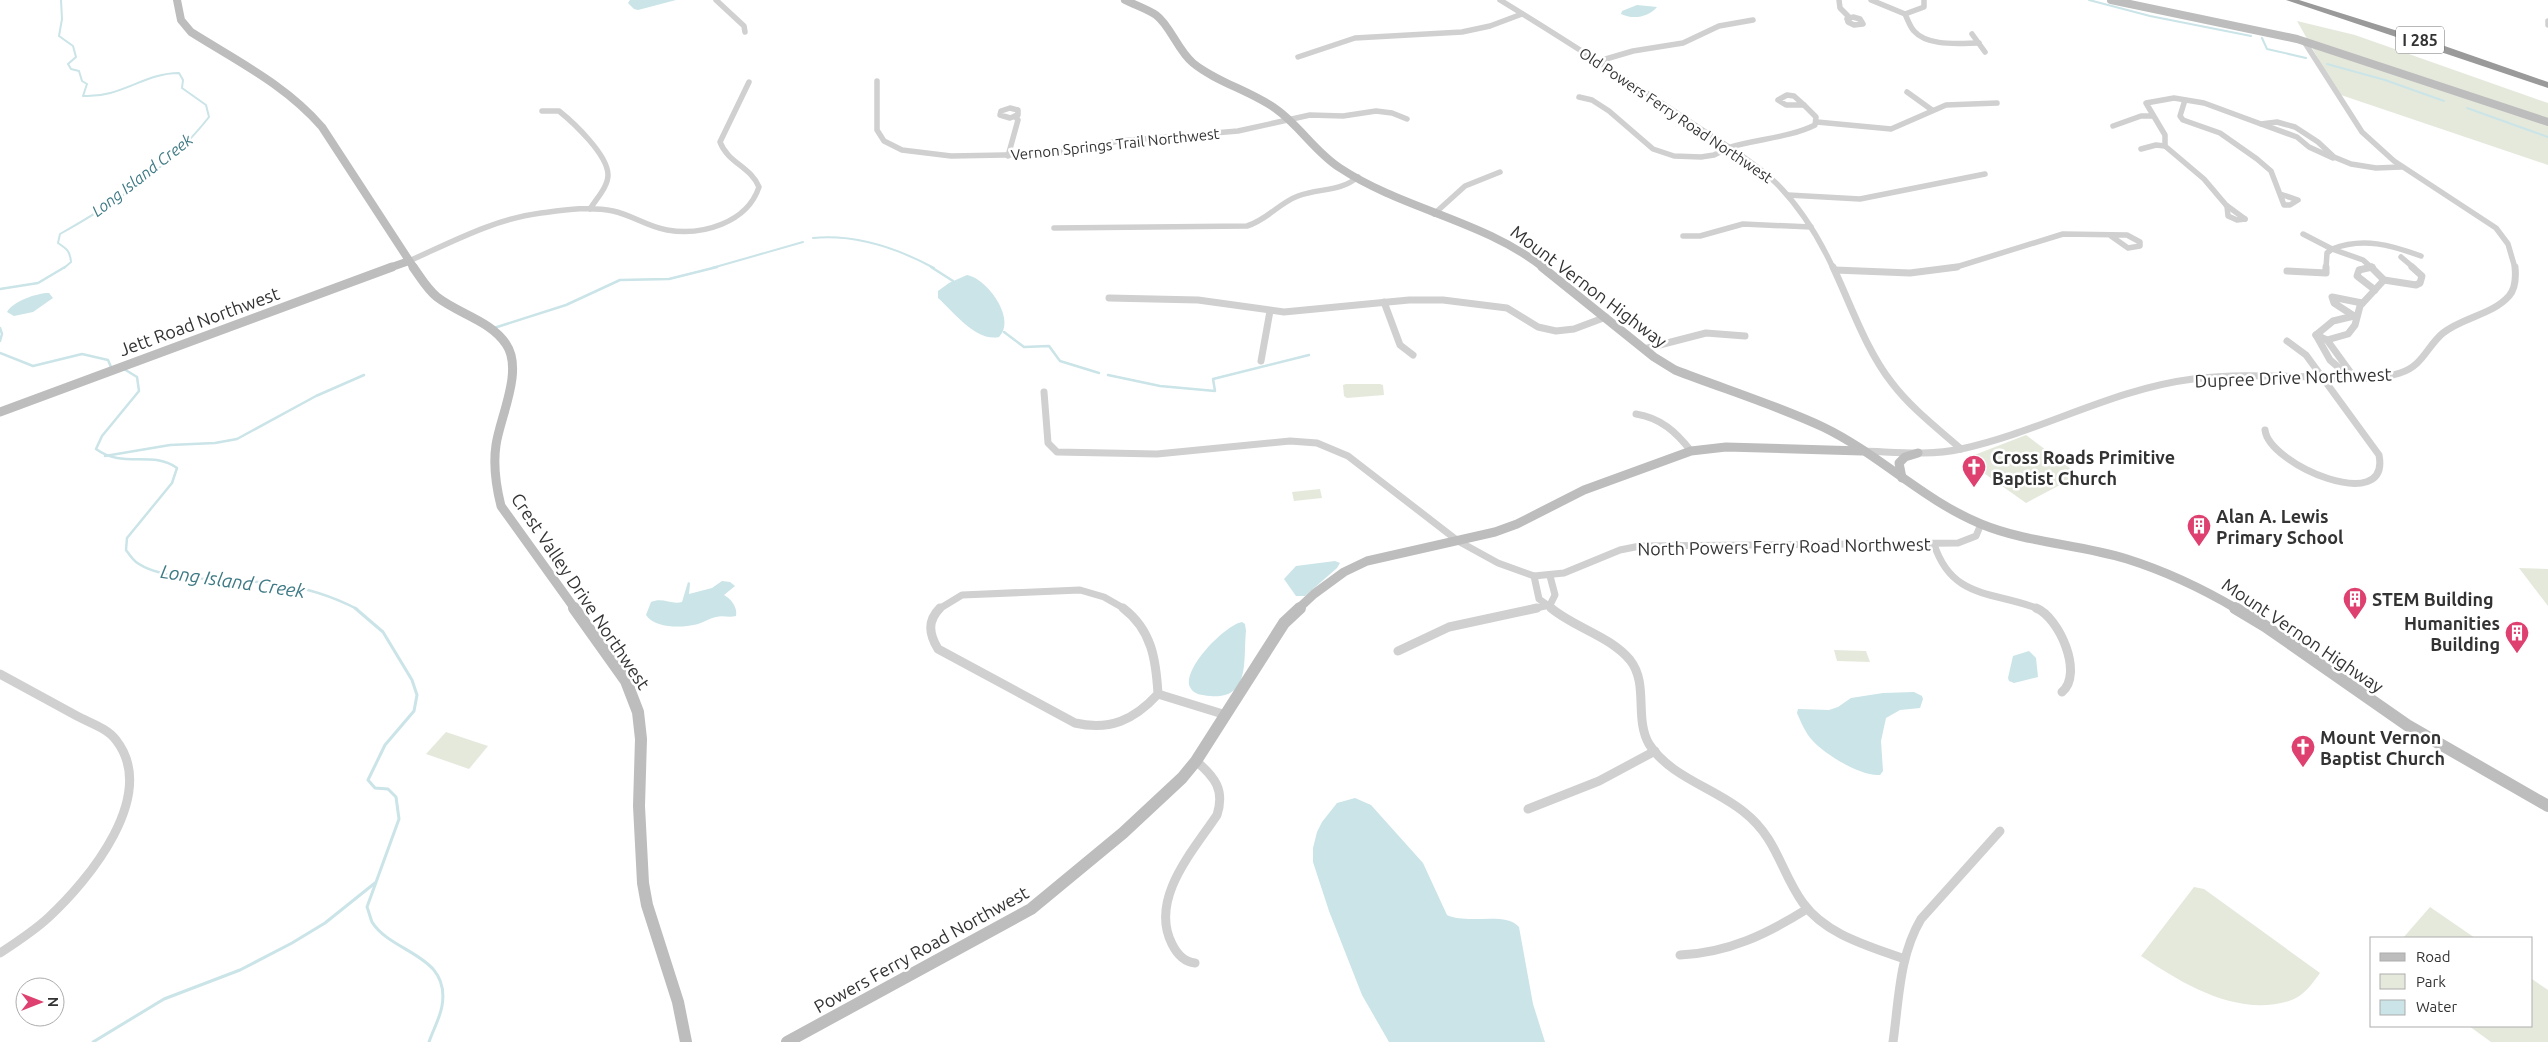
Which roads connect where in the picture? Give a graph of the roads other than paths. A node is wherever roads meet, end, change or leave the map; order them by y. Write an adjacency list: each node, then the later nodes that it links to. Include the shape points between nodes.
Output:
1 (177, 0): 66 (street, Crest Valley Drive Northwest, via 181,20 191,32 281,87 314,117)
2 (716, 0): 18 (street, via 744,26)
3 (1118, 0): 11 (street, Mount Vernon Highway)
4 (1500, 0): 12 (street, Old Powers Ferry Road Northwest)
5 (1839, 0): 14 (street, via 1840,8)
6 (1871, 0): 13 (street)
7 (1924, 0): 13 (street, via 1924,7)
8 (2111, 0): 22 (street)
9 (2290, 0): 30 (highway, I 285)
10 (2317, 0): 27 (highway, I 285)
11 (1128, 1): 40 (street, Mount Vernon Highway, via 1158,16 1183,54 1194,64 1258,96)
12 (1522, 14): 24 (street, via 1462,32 1355,38); 25 (street, Old Powers Ferry Road Northwest)
13 (1905, 14): 21 (street, via 1914,31 1923,38)
14 (1850, 18)
15 (1753, 20): 25 (street, via 1719,26 1683,43 1632,51)
16 (2548, 21): 17 (street)
17 (2548, 25)
18 (745, 32)
19 (1972, 34): 21 (street)
20 (2311, 36): 26 (street, via 2320,44 2352,53)
21 (1979, 43): 23 (street)
22 (2306, 43): 26 (street); 49 (street, Dupree Drive Northwest, via 2362,132)
23 (1985, 52)
24 (1298, 57)
25 (1599, 61): 46 (street, Old Powers Ferry Road Northwest)
26 (2367, 62): 43 (street)
27 (2548, 76)
28 (877, 81): 48 (street, Vernon Springs Trail Northwest, via 877,130 888,144 902,150 934,155)
29 (749, 82): 56 (street, via 720,142 726,157 751,173 758,182 758,194 748,208 718,225 682,231 658,228 623,213)
30 (2548, 84)
31 (1907, 92): 36 (street)
32 (1578, 97): 46 (street, via 1592,100 1609,111 1653,149 1674,156 1708,156)
33 (2185, 100): 39 (street, via 2156,98 2146,103); 49 (street, via 2209,103 2261,124 2267,121 2291,125 2336,158 2356,166); 53 (street, via 2180,116 2183,120 2220,132 2258,159 2271,171)
34 (1997, 103): 36 (street, via 1964,103)
35 (1804, 105): 42 (street)
36 (1932, 110): 42 (street, via 1891,129)
37 (542, 112): 56 (street, via 560,111 581,132 607,167 606,181)
38 (1015, 116): 48 (street, via 1018,120)
39 (2153, 116): 44 (street, via 2141,116); 45 (street, via 2165,135)
40 (1290, 118): 41 (street, Vernon Springs Trail Northwest, via 1376,111); 48 (street, Vernon Springs Trail Northwest, via 1238,131 1118,141 1050,154); 52 (street, Mount Vernon Highway, via 1326,156)
41 (1407, 119)
42 (1817, 122): 46 (street, via 1803,131)
43 (2548, 122)
44 (2112, 126)
45 (2164, 146): 47 (street); 55 (street, via 2204,179)
46 (1728, 148): 54 (street, Old Powers Ferry Road Northwest)
47 (2141, 150)
48 (1008, 156)
49 (2401, 167): 86 (street, Dupree Drive Northwest, via 2498,230 2510,248 2516,284 2502,302 2444,333 2424,360 2411,370 2381,377)
50 (1500, 172): 57 (street, via 1464,186)
51 (1985, 174): 54 (street, via 1860,199)
52 (1358, 178): 57 (street, Mount Vernon Highway); 59 (street, via 1343,187 1297,196 1266,220 1247,226)
53 (2280, 194): 53 (street, via 2298,200 2290,206 2284,205)
54 (1788, 195): 58 (street, Old Powers Ferry Road Northwest)
55 (2227, 206)
56 (590, 209): 66 (street, via 511,218)
57 (1434, 214): 77 (street, Mount Vernon Highway, via 1504,241)
58 (1811, 227): 61 (street, via 1743,224 1700,236); 68 (street, Old Powers Ferry Road Northwest)
59 (1054, 228)
60 (2303, 234): 63 (street)
61 (1683, 236)
62 (2112, 236): 68 (street, via 2063,234 1934,272)
63 (2332, 248): 64 (street, via 2349,243 2376,242); 67 (street, via 2364,260); 69 (street, via 2327,253 2326,273)
64 (2421, 256)
65 (2401, 257): 70 (street, via 2422,276 2420,283 2408,285)
66 (409, 261): 88 (street, Jett Road Northwest); 119 (street, Crest Valley Drive Northwest, via 434,296 488,329 504,341 510,351 512,376 499,430 494,470 502,506 634,697 641,740 639,806 643,883 674,987)
67 (2373, 267): 70 (street); 71 (street, via 2359,270 2357,276)
68 (1836, 270): 92 (street, Old Powers Ferry Road Northwest, via 1869,345 1890,381 1904,398)
69 (2287, 271)
70 (2384, 280): 71 (street)
71 (2375, 290): 74 (street)
72 (1109, 298): 75 (street, via 1198,300)
73 (1384, 302): 75 (street); 77 (street, via 1431,300 1499,306 1514,311 1538,327 1556,331 1574,329); 83 (street, via 1400,345)
74 (2362, 303): 76 (street); 76 (street, via 2332,297 2334,303)
75 (1270, 311): 84 (street)
76 (2354, 316): 78 (street, via 2343,316 2330,322); 80 (street, via 2355,325 2348,334)
77 (1606, 317): 82 (street, Mount Vernon Highway)
78 (2316, 335): 80 (street); 86 (street, via 2324,353)
79 (1746, 336): 82 (street, via 1705,332)
80 (2327, 340): 86 (street, via 2351,373)
81 (2287, 341): 85 (street, via 2306,355)
82 (1644, 349): 90 (street, Mount Vernon Highway, via 1684,375)
83 (1413, 355)
84 (1261, 361)
85 (2322, 378): 86 (street, Dupree Drive Northwest); 91 (street, via 2379,455 2382,467 2378,476 2353,483 2319,476 2302,468 2274,446 2266,438); 92 (street, Dupree Drive Northwest, via 2216,377 2167,383)
86 (2351, 378)
87 (1044, 392): 99 (street, North Powers Ferry Road Northwest, via 1048,442 1057,452 1157,454 1290,442 1317,443 1348,456)
88 (0, 412)
89 (1636, 414): 94 (street, via 1653,417 1668,425)
90 (1830, 430): 93 (street, via 1834,442); 95 (street, Mount Vernon Highway)
91 (2265, 430)
92 (1961, 449): 96 (street, Dupree Drive Northwest)
93 (1825, 450): 94 (street, Powers Ferry Road Northwest, via 1726,447); 95 (street, Powers Ferry Road Northwest)
94 (1691, 451): 99 (street, Powers Ferry Road Northwest, via 1584,490 1517,524)
95 (1863, 451): 96 (street, Dupree Drive Northwest); 97 (street, Mount Vernon Highway)
96 (1918, 453): 97 (street, via 1905,457 1899,463)
97 (1902, 478): 98 (street, Mount Vernon Highway, via 1942,505)
98 (1981, 524): 100 (street, North Powers Ferry Road Northwest, via 1976,536 1967,541); 111 (street, Mount Vernon Highway, via 2024,537 2127,559 2207,591 2265,626 2407,725)
99 (1458, 541): 101 (street, North Powers Ferry Road Northwest, via 1498,563); 108 (street, Powers Ferry Road Northwest, via 1367,561 1344,572 1314,594 1284,623)
100 (1934, 544): 102 (street, North Powers Ferry Road Northwest, via 1640,546 1620,550); 106 (street, via 1944,569 1962,584 1989,596 2028,603 2055,621 2064,637 2072,679)
101 (1534, 576): 102 (street, North Powers Ferry Road Northwest); 103 (street, via 1539,599)
102 (1550, 576): 103 (street, via 1555,595)
103 (1550, 605): 104 (street, via 1449,627); 109 (street, via 1568,622 1611,643 1632,664 1640,684 1642,727)
104 (1398, 651)
105 (0, 674): 115 (street, via 106,731 124,752 130,778 125,809 91,870 48,918)
106 (2062, 692)
107 (1158, 694): 107 (street, via 1141,713 1122,723 1098,728 1075,724 938,649 929,631 930,621 942,604 972,592 1080,590 1102,594 1123,607 1146,634 1154,653); 108 (street)
108 (1226, 715): 110 (street, Powers Ferry Road Northwest)
109 (1654, 751): 112 (street, via 1599,781); 114 (street, via 1756,823 1774,847)
110 (1196, 761): 118 (street, via 1218,781 1222,804 1169,892 1163,915 1171,945 1184,960); 120 (street, Powers Ferry Road Northwest, via 1123,833 1031,909)
111 (2548, 806)
112 (1528, 809)
113 (2000, 831): 117 (street, via 1921,919)
114 (1807, 909): 116 (street, via 1742,943 1698,955); 117 (street, via 1838,934)
115 (0, 953)
116 (1680, 954)
117 (1904, 959): 121 (street)
118 (1195, 963)
119 (686, 1042)
120 (787, 1042)
121 (1893, 1042)

